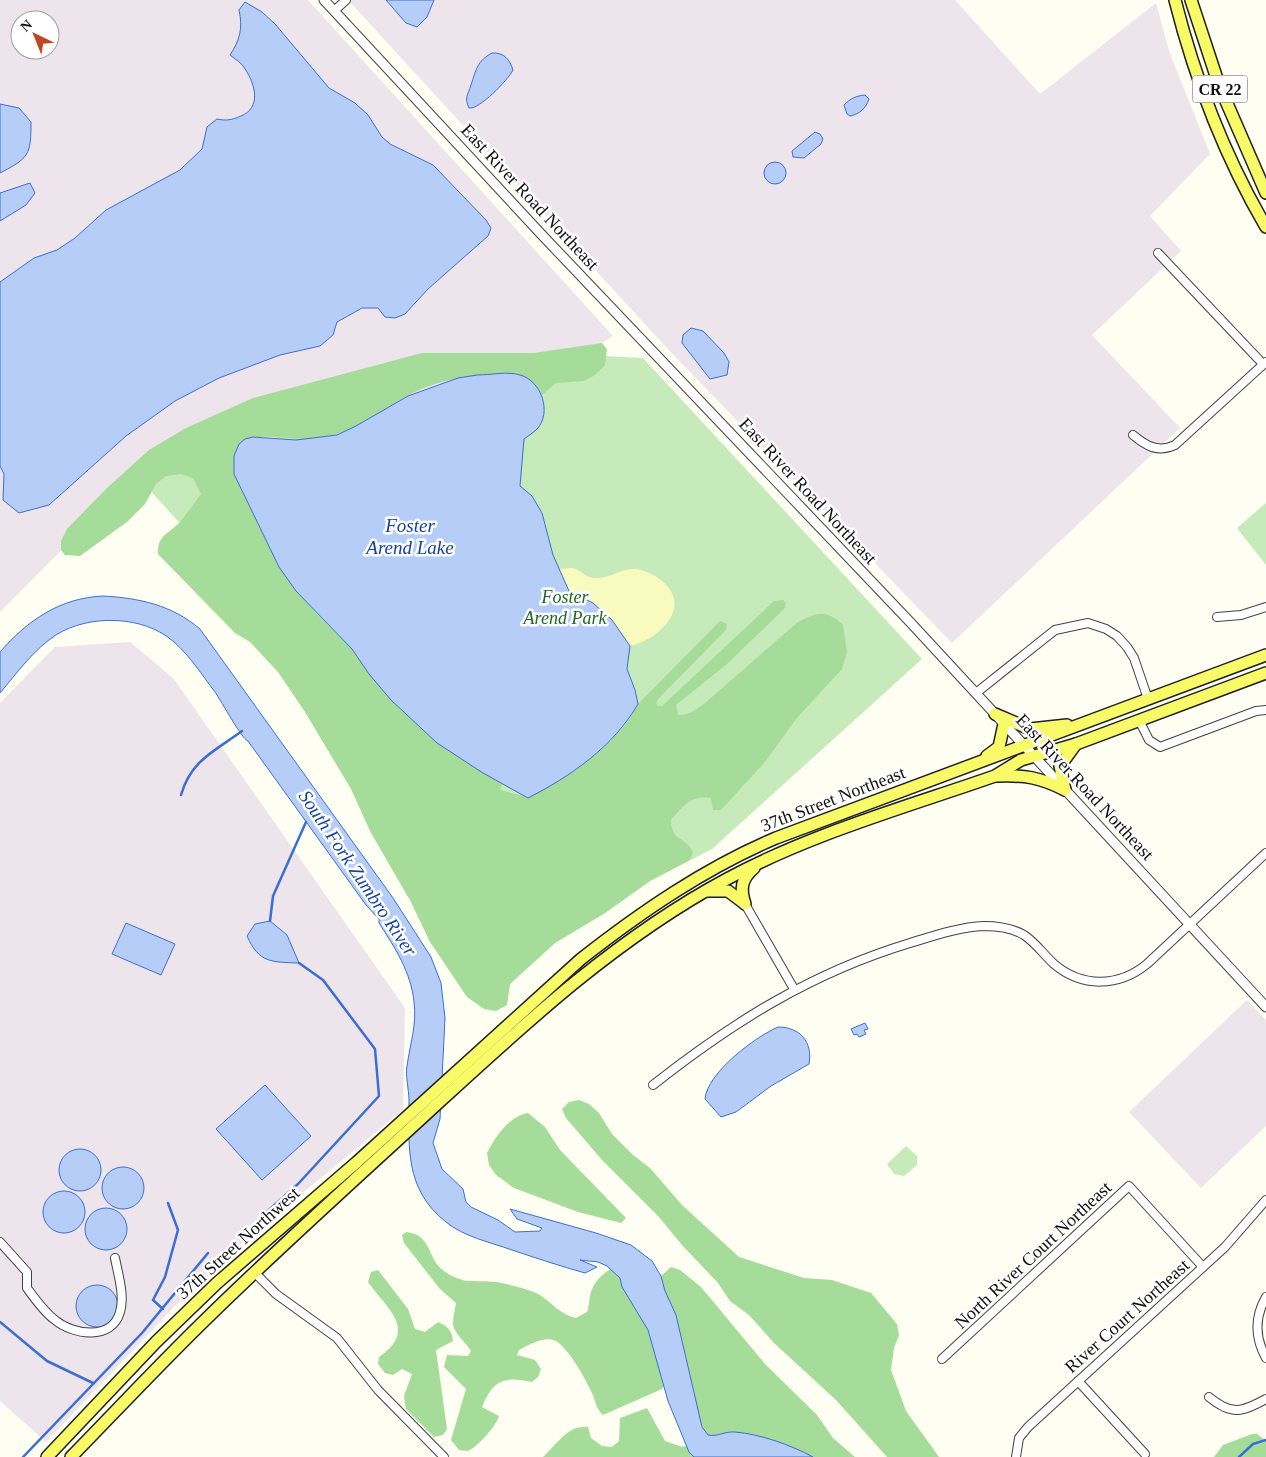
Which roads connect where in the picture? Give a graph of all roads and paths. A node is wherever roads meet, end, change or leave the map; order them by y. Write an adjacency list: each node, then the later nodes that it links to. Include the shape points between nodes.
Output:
1 (324, 0): 5 (street, East River Road Northeast)
2 (346, 0): 5 (street)
3 (1175, 0): 7 (main road, CR 22, via 1195,68 1220,132)
4 (1191, 0): 6 (main road, CR 22, via 1218,85)
5 (334, 11): 15 (street, East River Road Northeast)
6 (1266, 193)
7 (1266, 227)
8 (1158, 253): 9 (street)
9 (1265, 363): 10 (street, via 1175,445 1158,449)
10 (1133, 435)
11 (1266, 607): 12 (street, via 1241,615)
12 (1217, 617)
13 (1266, 655): 16 (main road, 37th Street Northeast)
14 (1266, 673): 19 (main road, 37th Street Northeast)
15 (976, 693): 16 (street, via 1054,630 1088,623 1112,632 1127,647); 18 (street, East River Road Northeast)
16 (1148, 699): 21 (main road, 37th Street Northeast)
17 (1266, 710): 19 (street, via 1160,747 1150,740)
18 (996, 714): 20 (street, East River Road Northeast); 21 (main road, via 1030,728)
19 (1139, 720): 22 (main road, 37th Street Northeast)
20 (1004, 724): 23 (street, East River Road Northeast); 25 (main road, via 998,747)
21 (1076, 725): 23 (main road, 37th Street Northeast)
22 (1076, 744): 24 (main road, 37th Street Northeast); 27 (main road, via 1060,766)
23 (1024, 746): 24 (street, East River Road Northeast); 25 (main road, 37th Street Northeast)
24 (1034, 756): 26 (main road, 37th Street Northeast); 27 (street, East River Road Northeast)
25 (975, 764): 35 (main road, 37th Street Northeast, via 776,838 704,874 619,929)
26 (995, 776): 27 (main road, via 1027,775); 29 (main road, 37th Street Northeast)
27 (1065, 790): 32 (street, East River Road Northeast)
28 (1266, 853): 32 (street)
29 (780, 855): 30 (main road, 37th Street Northeast); 31 (main road, via 756,867 745,878 741,892)
30 (705, 891): 31 (main road, via 728,891); 36 (main road, 37th Street Northeast, via 601,960)
31 (745, 904): 33 (street)
32 (1189, 925): 33 (street, via 1140,970 1124,978 1104,982 1074,977 1054,964 1024,935 1006,928 987,926 963,929 894,948 844,966); 34 (street, East River Road Northeast)
33 (794, 990): 37 (street, via 735,1024)
34 (1266, 1007)
35 (462, 1065): 44 (main road, 37th Street Northwest)
36 (464, 1079): 42 (main road, 37th Street Northwest)
37 (652, 1085)
38 (1266, 1200): 41 (street, River Court Northeast, via 1254,1210 1230,1242)
39 (0, 1242): 40 (street, via 28,1272 27,1288 55,1320 94,1334 115,1323 120,1311)
40 (115, 1258)
41 (1203, 1267): 47 (street, North River Court Northeast, via 1129,1186); 48 (street, River Court Northeast)
42 (254, 1272): 45 (main road, 37th Street Northwest); 54 (street, via 276,1294 337,1338 378,1390)
43 (1266, 1297): 46 (street, via 1258,1314 1257,1326 1258,1341)
44 (156, 1342): 45 (main road); 52 (main road, 37th Street Northwest)
45 (170, 1355): 53 (main road, 37th Street Northwest)
46 (1266, 1358)
47 (942, 1359)
48 (1078, 1381): 51 (street); 55 (street, River Court Northeast, via 1022,1433 1016,1445)
49 (1209, 1397): 50 (street, via 1227,1409 1237,1411)
50 (1266, 1399)
51 (1145, 1454)
52 (47, 1457)
53 (71, 1457)
54 (444, 1457)
55 (1016, 1457)

